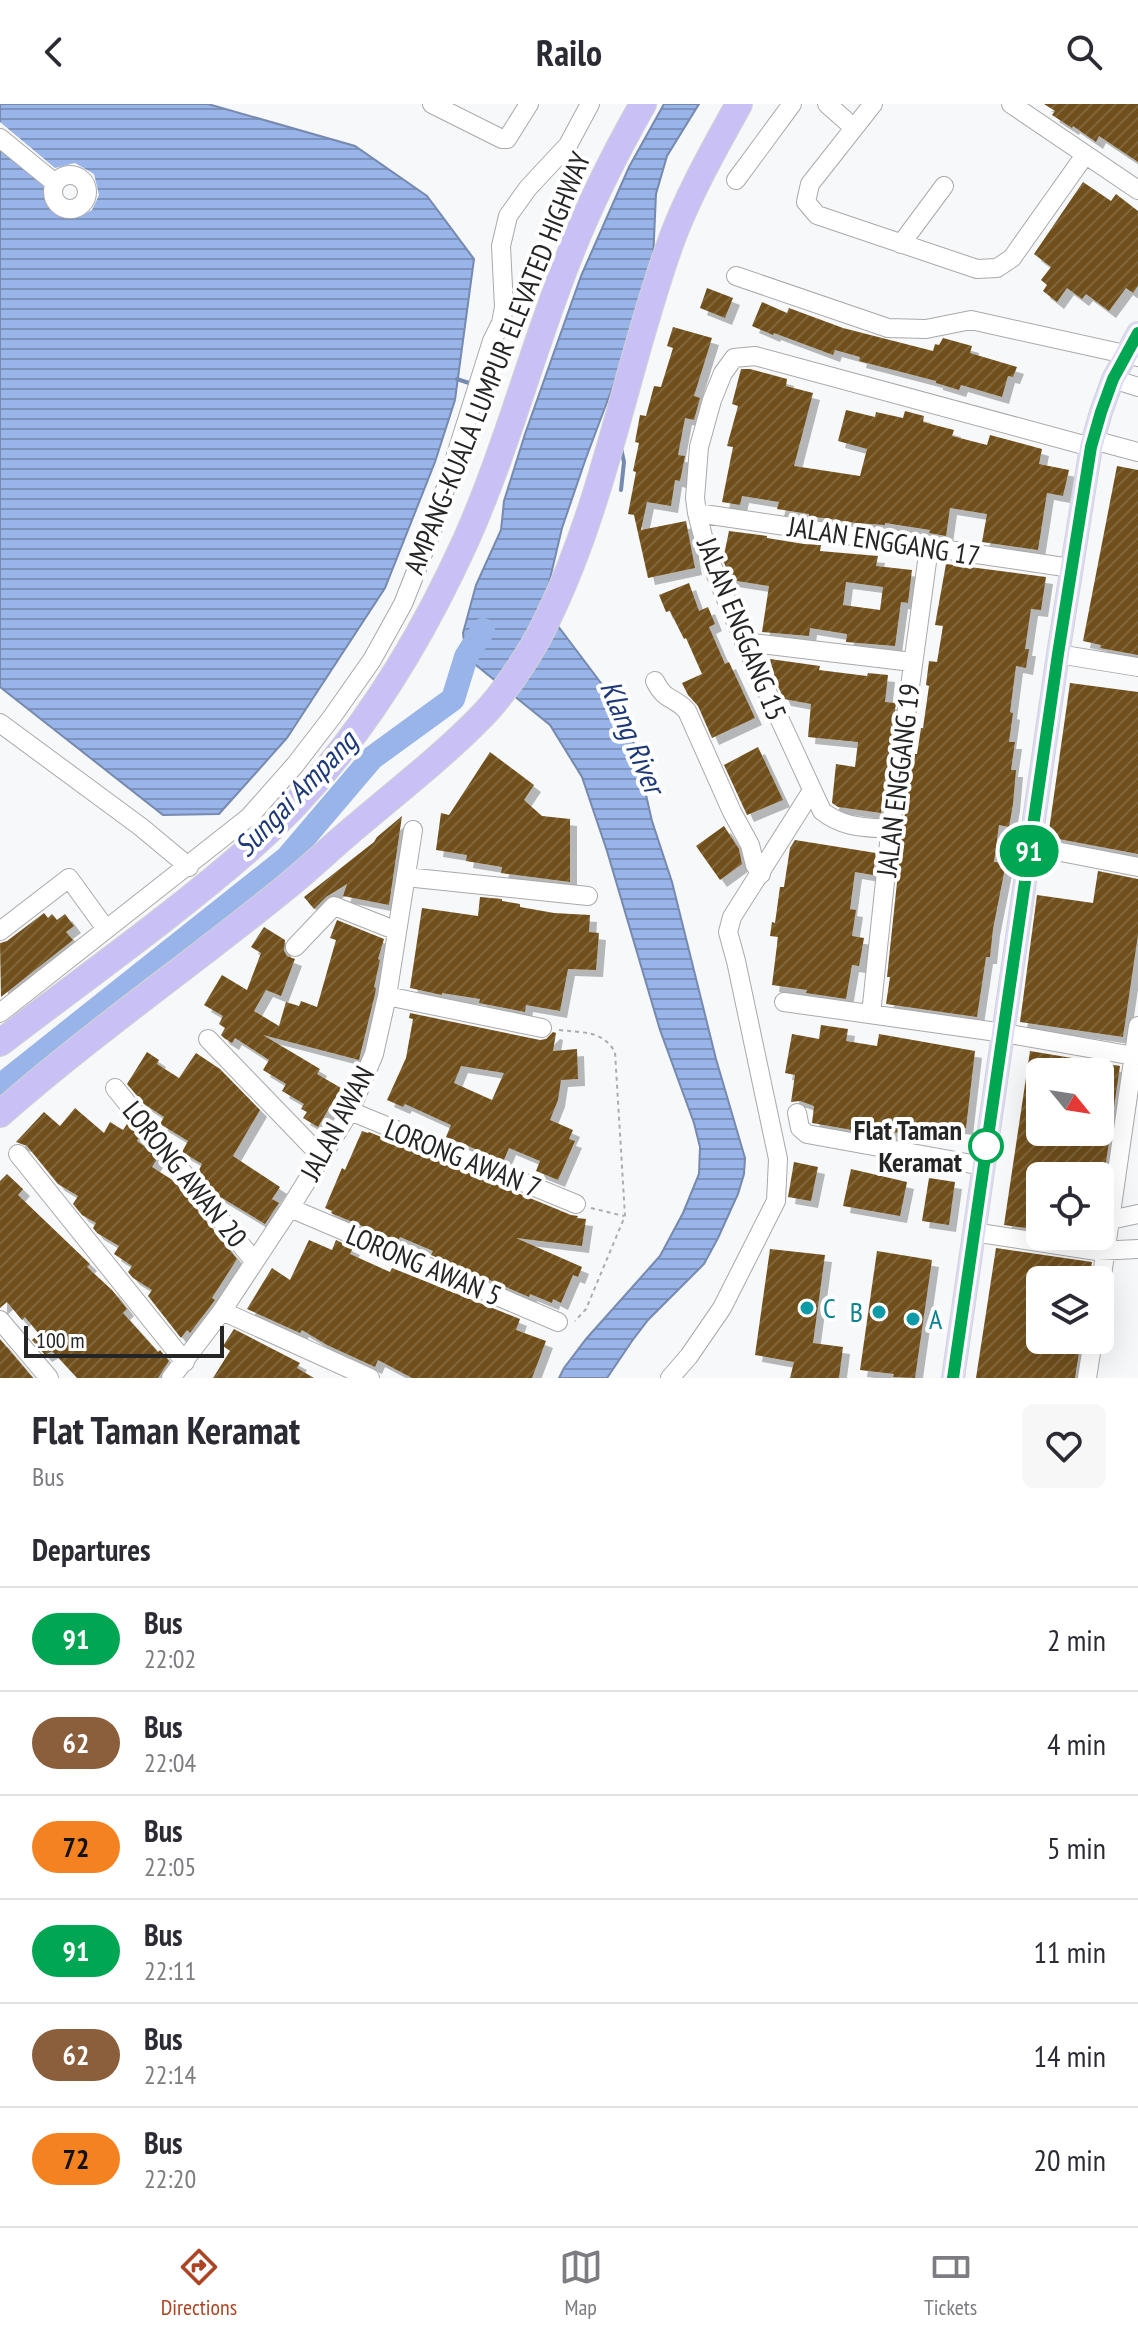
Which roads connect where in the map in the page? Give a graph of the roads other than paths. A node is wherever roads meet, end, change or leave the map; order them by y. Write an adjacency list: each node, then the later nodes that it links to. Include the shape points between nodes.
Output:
1 (432, 104): 2 (street, via 502,139)
2 (529, 104)
3 (590, 104): 38 (street, via 568,145 508,216 501,246 501,323 403,604 372,660 295,765 249,817)
4 (643, 104): 55 (highway, AMPANG-KUALA LUMPUR ELEVATED HIGHWAY, via 567,261 467,537 405,661 308,790 249,848)
5 (739, 104): 60 (highway, via 668,247 573,558 546,622 484,715 290,884)
6 (792, 104): 13 (street)
7 (827, 104): 10 (street)
8 (873, 104): 10 (street)
9 (1011, 104): 12 (street)
10 (853, 127): 17 (street, via 810,184 806,202 817,215)
11 (0, 138): 14 (street)
12 (1085, 155): 16 (street); 17 (street, via 1012,258 997,268 977,269)
13 (736, 180)
14 (55, 183)
15 (944, 186): 17 (street)
16 (1138, 190)
17 (901, 244)
18 (736, 276): 20 (street, via 888,328 926,329 971,320)
19 (1138, 333): 20 (main road)
20 (1132, 355): 21 (main road)
21 (1113, 379): 22 (street); 23 (main road)
22 (1138, 387)
23 (1092, 444): 24 (street); 25 (street, JALAN ENGGANG 15, via 755,356 734,358 712,400 699,447); 27 (main road)
24 (1138, 452)
25 (697, 513): 26 (street, JALAN ENGGANG 17); 28 (street, JALAN ENGGANG 15, via 708,556)
26 (929, 547): 27 (street, JALAN ENGGANG 17); 30 (street, JALAN ENGGANG 19)
27 (1071, 568): 29 (main road)
28 (744, 642): 30 (street); 34 (street, JALAN ENGGANG 15)
29 (1058, 654): 31 (street); 37 (main road)
30 (912, 662): 35 (street, JALAN ENGGANG 19)
31 (1138, 667)
32 (655, 681): 40 (street, via 661,694 687,711)
33 (0, 723): 38 (street)
34 (811, 792): 35 (street, JALAN ENGGANG 15, via 833,821); 40 (street)
35 (891, 829): 50 (street, JALAN ENGGANG 19)
36 (413, 830): 41 (street, JALAN AWAN)
37 (1030, 846): 39 (street); 53 (main road)
38 (189, 867): 43 (street)
39 (1138, 867)
40 (761, 874): 82 (street, via 728,932 778,1159 776,1201 722,1308)
41 (406, 877): 42 (street); 45 (street, JALAN AWAN)
42 (588, 896)
43 (106, 929): 44 (street, via 69,878); 49 (street)
44 (0, 931)
45 (397, 931): 46 (street, via 334,906); 47 (street, JALAN AWAN)
46 (295, 947)
47 (387, 996): 52 (street); 58 (street, JALAN AWAN, via 374,1054)
48 (784, 1002): 50 (street)
49 (0, 1013)
50 (871, 1014): 53 (street)
51 (1138, 1026): 56 (street)
52 (542, 1028)
53 (1004, 1033): 56 (street); 63 (main road)
54 (208, 1039): 62 (street)
55 (0, 1043)
56 (1134, 1056): 64 (street)
57 (115, 1088): 73 (street, LORONG AWAN 20)
58 (350, 1111): 62 (street, JALAN AWAN); 65 (street, LORONG AWAN 7)
59 (797, 1113): 63 (street, via 807,1134)
60 (0, 1114)
61 (18, 1154): 78 (street)
62 (321, 1156): 66 (street, JALAN AWAN)
63 (983, 1166): 69 (main road)
64 (1114, 1193)
65 (576, 1204)
66 (290, 1208): 73 (street, JALAN AWAN); 76 (street, LORONG AWAN 5)
67 (1138, 1214): 68 (street)
68 (1114, 1219)
69 (973, 1232): 70 (street); 83 (main road)
70 (1026, 1240)
71 (1114, 1249): 72 (street)
72 (1138, 1249)
73 (254, 1261): 74 (street, JALAN AWAN)
74 (222, 1311): 78 (street, JALAN AWAN); 81 (street)
75 (0, 1320): 79 (street)
76 (558, 1322)
77 (1091, 1354): 84 (street)
78 (185, 1362): 80 (street, JALAN AWAN)
79 (49, 1378)
80 (171, 1378)
81 (370, 1378)
82 (670, 1378)
83 (953, 1378)
84 (1087, 1378)

